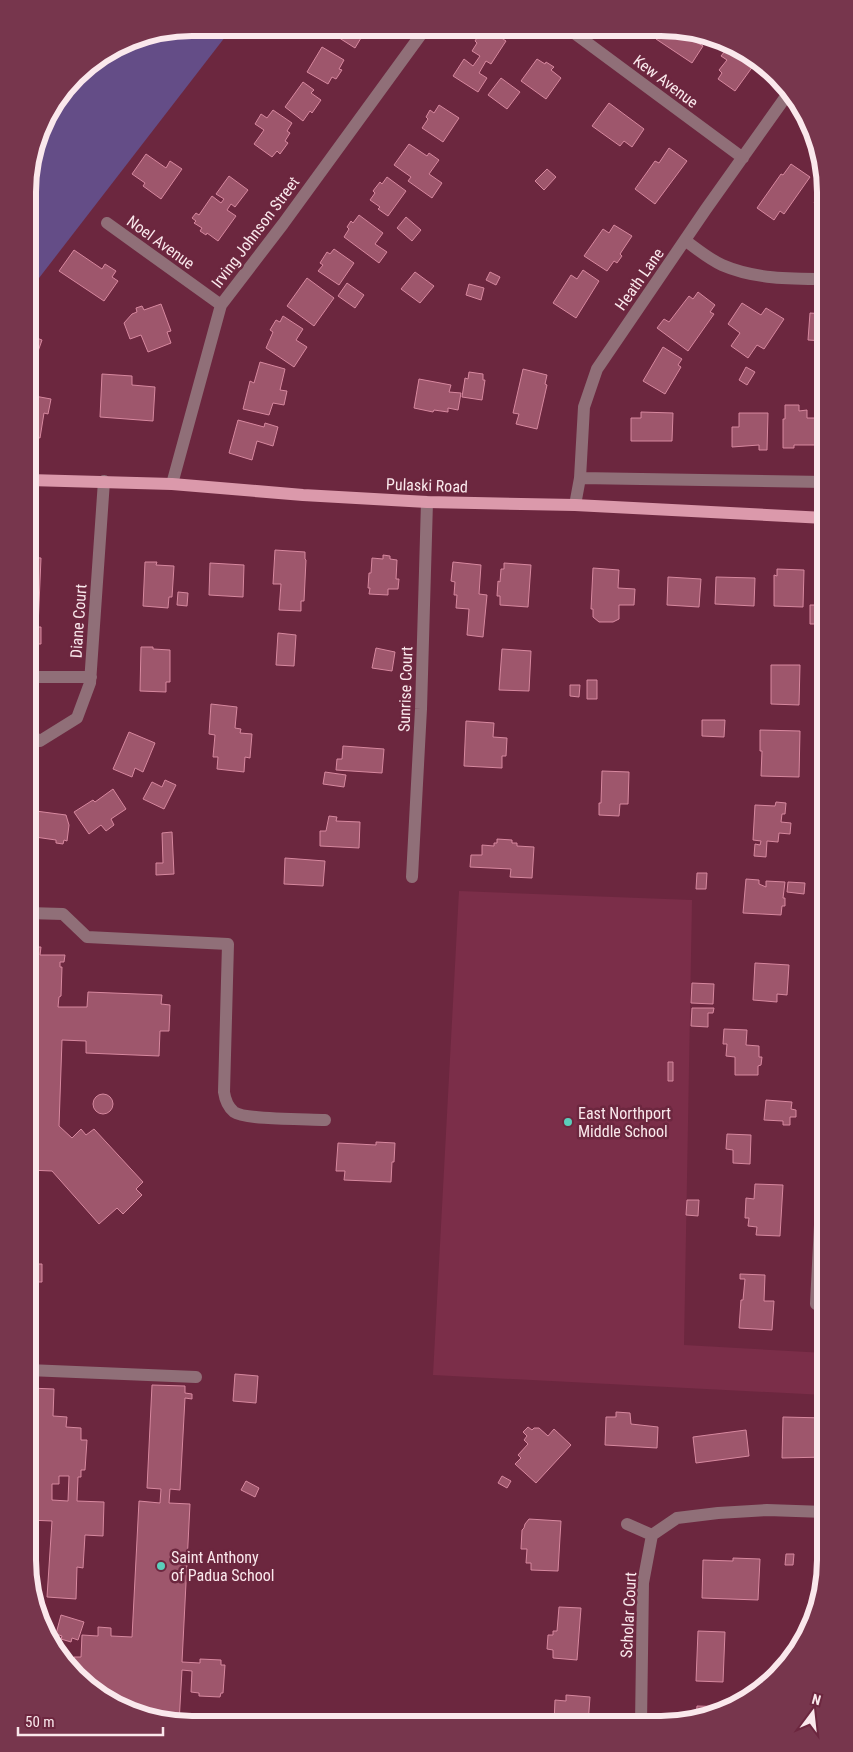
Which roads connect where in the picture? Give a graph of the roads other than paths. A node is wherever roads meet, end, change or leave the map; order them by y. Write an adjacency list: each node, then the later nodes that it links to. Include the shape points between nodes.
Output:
1 (578, 36): 4 (street, Kew Avenue)
2 (420, 37): 8 (street, Irving Johnson Street)
3 (785, 98): 4 (street, Heath Lane)
4 (743, 158): 6 (street, Heath Lane)
5 (107, 223): 8 (street, Noel Avenue)
6 (686, 241): 7 (street, via 720,264 749,275); 9 (street, Heath Lane, via 598,369 584,407)
7 (817, 279)
8 (221, 305): 13 (street, Irving Johnson Street)
9 (580, 478): 12 (street); 15 (street, Heath Lane)
10 (37, 480): 11 (main road, Pulaski Road)
11 (104, 481): 13 (main road, Pulaski Road); 18 (street, Diane Court)
12 (817, 482)
13 (172, 484): 14 (main road, Pulaski Road)
14 (427, 502): 15 (main road, Pulaski Road); 20 (street, Sunrise Court)
15 (575, 505): 16 (main road, Pulaski Road)
16 (817, 518)
17 (37, 677): 18 (street)
18 (91, 677): 19 (street, Diane Court, via 77,718 40,741)
19 (37, 739)
20 (412, 877)
21 (36, 913): 22 (street, via 63,914 87,938 228,944 226,1101 235,1113 250,1116)
22 (324, 1120)
23 (816, 1300): 24 (street)
24 (816, 1304)
25 (36, 1370): 26 (street)
26 (196, 1377)
27 (816, 1512): 29 (street, via 718,1512 677,1518)
28 (627, 1524): 29 (street)
29 (652, 1535): 30 (street, Scholar Court, via 643,1583)
30 (641, 1716)

